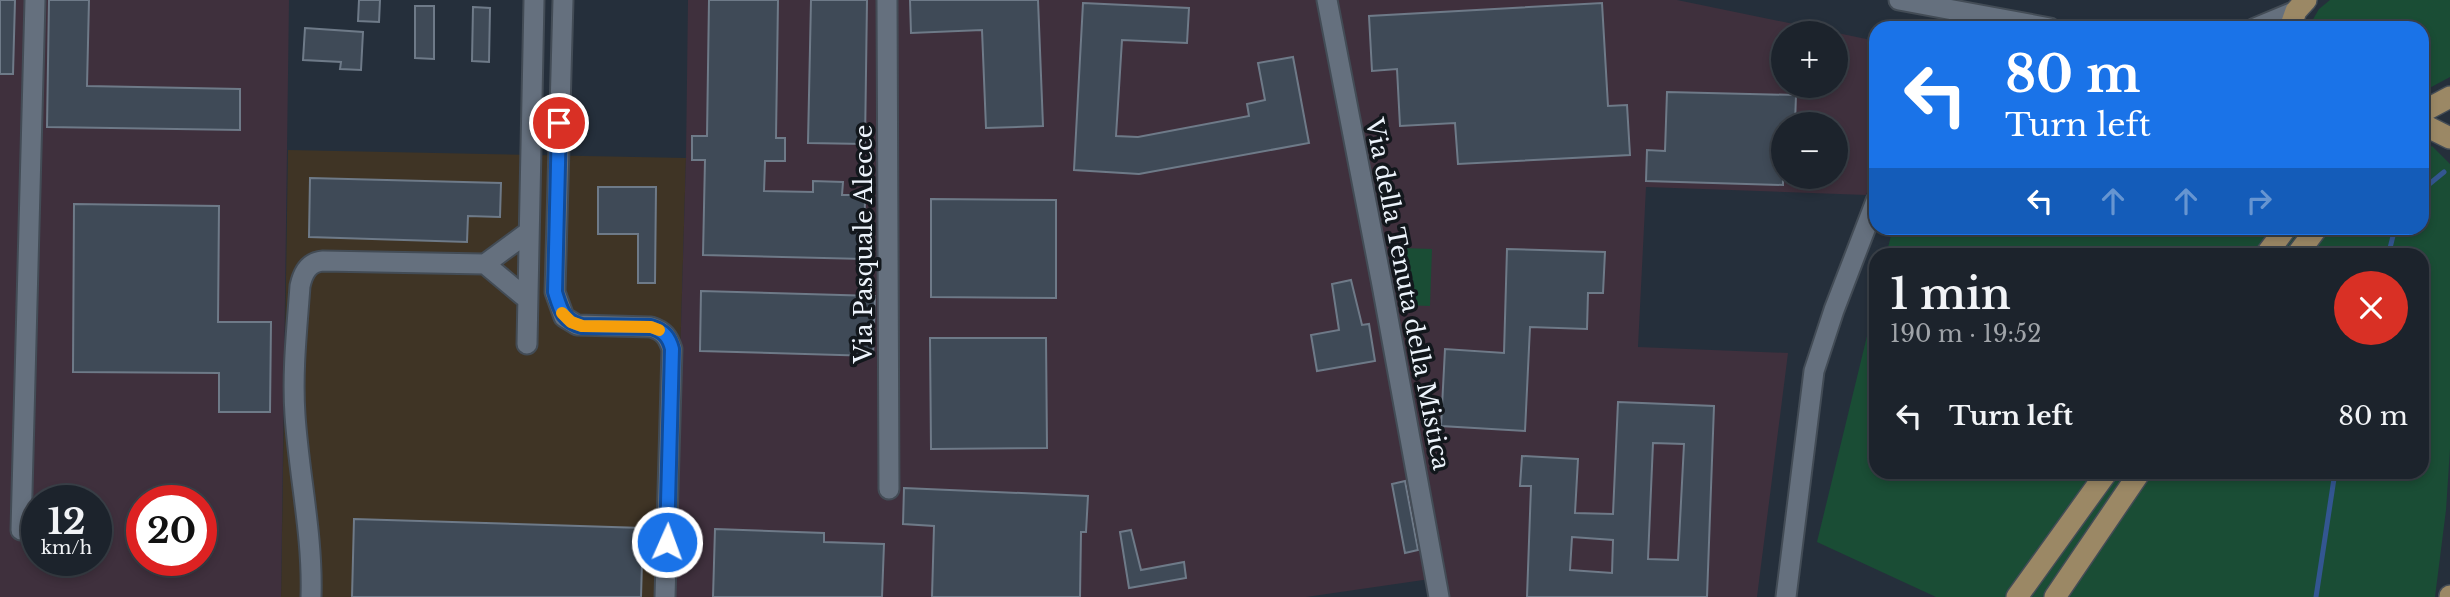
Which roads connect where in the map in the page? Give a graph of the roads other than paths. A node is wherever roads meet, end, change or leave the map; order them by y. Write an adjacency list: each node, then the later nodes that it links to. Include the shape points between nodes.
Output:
1 (35, 0): 23 (street)
2 (534, 0): 15 (street)
3 (563, 0): 17 (street)
4 (887, 0): 24 (street, Via Pasquale Alecce)
5 (1327, 0): 27 (street, Via della Tenuta della Mistica)
6 (1899, 0): 8 (street)
7 (2297, 10): 9 (street)
8 (1970, 21)
9 (2271, 21)
10 (2450, 97): 11 (main road)
11 (2429, 108)
12 (2429, 128): 13 (main road)
13 (2450, 138)
14 (1869, 219): 28 (street, via 1814,372)
15 (527, 233): 16 (street); 18 (street)
16 (527, 258): 17 (street); 19 (street)
17 (555, 258): 26 (street, via 555,292 568,319 582,326 651,327 670,341)
18 (485, 264): 19 (street); 25 (street, via 323,261 314,262 303,273 294,384 312,565)
19 (527, 299): 20 (street)
20 (527, 344)
21 (2102, 479): 29 (main road)
22 (2135, 479): 30 (main road)
23 (22, 485)
24 (888, 489)
25 (311, 597)
26 (665, 597)
27 (1439, 597)
28 (1786, 597)
29 (2017, 597)
30 (2054, 597)

